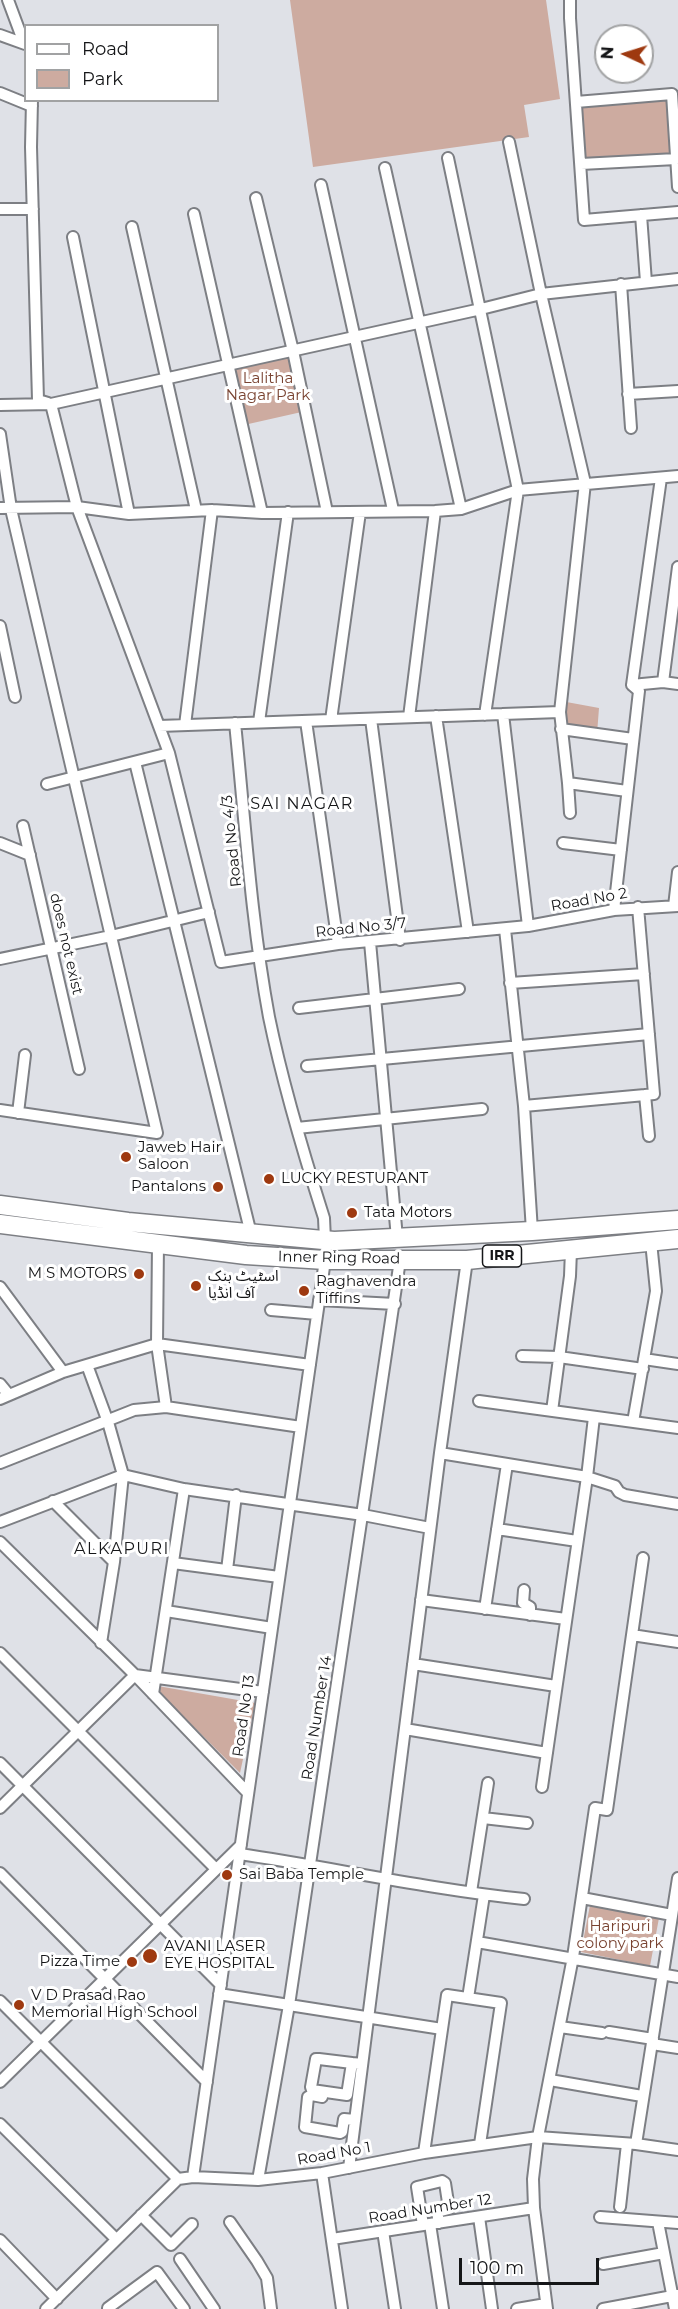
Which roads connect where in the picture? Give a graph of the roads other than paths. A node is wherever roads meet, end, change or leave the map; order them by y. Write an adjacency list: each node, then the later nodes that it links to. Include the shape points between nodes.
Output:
1 (8, 0): 4 (street)
2 (570, 0): 8 (street)
3 (0, 35): 5 (street)
4 (24, 40)
5 (24, 43)
6 (0, 93): 7 (street)
7 (24, 100)
8 (576, 102): 12 (street, via 672,94); 13 (street)
9 (32, 103): 18 (street)
10 (509, 142): 28 (street)
11 (448, 158): 29 (street)
12 (676, 159): 13 (street); 16 (street)
13 (581, 164): 22 (street, via 584,220)
14 (385, 168): 30 (street)
15 (321, 185): 31 (street)
16 (678, 187)
17 (256, 198): 32 (street)
18 (33, 208): 19 (street); 38 (street, via 38,400)
19 (0, 209)
20 (678, 212): 22 (street)
21 (194, 214): 33 (street)
22 (641, 215): 26 (street)
23 (132, 227): 34 (street)
24 (73, 237): 36 (street)
25 (678, 279): 26 (street)
26 (646, 282): 27 (street)
27 (621, 284): 28 (street); 37 (street)
28 (541, 294): 29 (street); 44 (street)
29 (481, 309): 30 (street); 45 (street)
30 (420, 322): 31 (street); 48 (street)
31 (356, 337): 32 (street); 51 (street)
32 (293, 351): 33 (street); 54 (street)
33 (230, 365): 34 (street); 56 (street)
34 (167, 380): 36 (street); 49 (street)
35 (678, 391): 37 (street)
36 (105, 392): 38 (street); 57 (street)
37 (628, 394): 40 (street)
38 (51, 404): 39 (street); 46 (street)
39 (0, 405)
40 (631, 428)
41 (0, 434): 47 (street)
42 (678, 476): 43 (street)
43 (662, 477): 44 (street); 62 (street)
44 (585, 483): 45 (street); 64 (street)
45 (518, 490): 48 (street); 66 (street)
46 (77, 507): 47 (street); 57 (street); 75 (street)
47 (6, 508): 80 (street)
48 (461, 509): 52 (street)
49 (196, 510): 50 (street); 57 (street)
50 (212, 510): 56 (street); 74 (street)
51 (393, 510): 52 (street); 55 (street)
52 (435, 511): 68 (street)
53 (288, 512): 54 (street); 56 (street); 72 (street)
54 (327, 512): 55 (street)
55 (360, 512): 70 (street)
56 (262, 513)
57 (129, 514)
58 (678, 567): 60 (street)
59 (0, 626): 63 (street)
60 (663, 682): 61 (street); 62 (street)
61 (678, 684)
62 (632, 685): 77 (street, via 639,691)
63 (15, 697)
64 (560, 712): 65 (street); 76 (street)
65 (503, 714): 66 (street); 96 (street)
66 (485, 715): 67 (street)
67 (436, 716): 68 (street); 98 (street)
68 (409, 717): 69 (street)
69 (371, 718): 70 (street); 100 (street)
70 (331, 720): 71 (street)
71 (306, 721): 72 (street); 102 (street)
72 (259, 722): 73 (street)
73 (235, 723): 74 (street); 104 (street, Road No 4/3)
74 (185, 725): 75 (street)
75 (159, 726): 78 (street)
76 (561, 729): 77 (street); 81 (street)
77 (633, 739): 83 (street)
78 (169, 753): 79 (street); 94 (street)
79 (135, 762): 80 (street); 95 (street)
80 (75, 777): 82 (street); 99 (street)
81 (568, 783): 83 (street); 84 (street)
82 (47, 784)
83 (627, 790): 88 (street)
84 (570, 813)
85 (23, 826): 89 (street, does not exist)
86 (0, 843): 89 (street)
87 (563, 843): 88 (street)
88 (621, 850): 93 (street)
89 (30, 855): 103 (street, does not exist)
90 (678, 872): 91 (street)
91 (676, 906): 92 (street, Road No 2)
92 (638, 908): 93 (street, Road No 2); 106 (street)
93 (614, 910): 96 (street, Road No 2)
94 (209, 912): 95 (street); 104 (street, Road No 3/7, via 220,962)
95 (174, 921): 99 (street); 130 (street)
96 (528, 926): 97 (street, Road No 2)
97 (505, 929): 98 (street, Road No 3/7); 107 (street)
98 (468, 932): 100 (street, Road No 3/7)
99 (111, 936): 103 (street); 121 (street, via 157,1133)
100 (400, 940): 101 (street, Road No 3/7)
101 (370, 942): 102 (street, Road No 3/7); 109 (street)
102 (338, 944): 104 (street, Road No 3/7)
103 (51, 948): 105 (street); 116 (street, does not exist)
104 (259, 956): 123 (street, Road No 4/3, via 280,1071)
105 (0, 959)
106 (644, 974): 107 (street); 111 (street)
107 (510, 983): 112 (street)
108 (459, 989): 109 (street)
109 (376, 999): 110 (street); 114 (street)
110 (298, 1008)
111 (649, 1034): 112 (street); 117 (street, via 654,1094)
112 (517, 1046): 114 (street); 118 (street)
113 (25, 1055): 121 (street)
114 (381, 1059): 115 (street); 122 (street)
115 (307, 1066)
116 (79, 1069)
117 (645, 1095): 118 (street); 124 (street)
118 (524, 1106): 129 (street)
119 (482, 1109): 122 (street)
120 (0, 1110): 121 (street)
121 (18, 1113)
122 (387, 1120): 123 (street); 131 (street)
123 (297, 1128): 133 (street, Road No 4/3, via 324,1218)
124 (649, 1136)
125 (0, 1205): 130 (highway, Inner Ring Road / IRR)
126 (678, 1220): 128 (highway, Inner Ring Road / IRR)
127 (0, 1224): 135 (highway, Inner Ring Road / IRR)
128 (629, 1224): 129 (highway, Inner Ring Road / IRR); 136 (highway, via 625,1236)
129 (532, 1231): 131 (highway, Inner Ring Road / IRR)
130 (251, 1234): 133 (highway, Inner Ring Road / IRR)
131 (398, 1238): 133 (highway, Inner Ring Road / IRR)
132 (678, 1239): 134 (highway, Inner Ring Road / IRR)
133 (325, 1240)
134 (651, 1242): 136 (highway, Inner Ring Road / IRR); 149 (street, via 656,1291)
135 (158, 1244): 138 (highway, Inner Ring Road / IRR); 146 (street)
136 (615, 1246): 137 (highway, Inner Ring Road / IRR)
137 (571, 1250): 140 (highway, Inner Ring Road / IRR); 148 (street)
138 (325, 1260): 139 (highway, Inner Ring Road / IRR); 142 (street, Road No 13)
139 (400, 1260): 140 (highway, Inner Ring Road / IRR); 143 (street, Road Number 14)
140 (467, 1260): 164 (street)
141 (0, 1287): 153 (street)
142 (319, 1300): 143 (street); 145 (street, Road No 13)
143 (395, 1304): 174 (street, Road Number 14)
144 (271, 1310): 145 (street)
145 (317, 1314): 152 (street, Road No 13)
146 (157, 1344): 151 (street); 152 (street); 157 (street)
147 (522, 1356): 148 (street)
148 (559, 1357): 149 (street); 158 (street)
149 (644, 1364): 150 (street); 161 (street)
150 (678, 1364)
151 (87, 1365): 153 (street); 160 (street)
152 (310, 1365): 162 (street, Road No 13)
153 (63, 1372): 155 (street)
154 (0, 1384): 155 (street)
155 (5, 1397)
156 (479, 1401): 158 (street)
157 (166, 1407): 160 (street, via 134,1410); 162 (street)
158 (552, 1411): 159 (street)
159 (594, 1417): 161 (street); 168 (street)
160 (108, 1422): 165 (street); 167 (street)
161 (633, 1422): 163 (street)
162 (301, 1427): 172 (street, Road No 13)
163 (678, 1428)
164 (440, 1453): 166 (street); 176 (street)
165 (0, 1463)
166 (507, 1464): 168 (street); 177 (street)
167 (123, 1475): 169 (street); 171 (street); 181 (street)
168 (587, 1477): 173 (street, via 626,1494); 178 (street)
169 (184, 1489): 170 (street); 182 (street)
170 (236, 1495): 172 (street); 183 (street)
171 (53, 1501): 175 (street); 181 (street)
172 (290, 1504): 174 (street); 184 (street, Road No 13)
173 (678, 1504)
174 (363, 1515): 176 (street); 214 (street, Road Number 14)
175 (0, 1522)
176 (430, 1528): 186 (street)
177 (497, 1529): 178 (street); 187 (street)
178 (577, 1541): 190 (street)
179 (0, 1542): 194 (street)
180 (643, 1558): 192 (street)
181 (114, 1562): 194 (street)
182 (173, 1563): 183 (street); 188 (street)
183 (227, 1570): 184 (street)
184 (279, 1576): 191 (street, Road No 13)
185 (524, 1590): 189 (street, via 524,1603 530,1607)
186 (421, 1600): 187 (street); 196 (street)
187 (485, 1609): 189 (street)
188 (166, 1611): 191 (street); 198 (street)
189 (530, 1615): 190 (street)
190 (566, 1619): 199 (street)
191 (272, 1628): 200 (street, Road No 13)
192 (632, 1635): 193 (street); 221 (street, via 606,1810 595,1808)
193 (678, 1642)
194 (101, 1643): 197 (street)
195 (0, 1653): 203 (street)
196 (413, 1664): 199 (street); 202 (street)
197 (135, 1675): 198 (street); 201 (street); 203 (street)
198 (156, 1676): 200 (street); 201 (street)
199 (556, 1686): 204 (street)
200 (263, 1692): 209 (street, Road No 13)
201 (153, 1695): 209 (street)
202 (405, 1729): 204 (street); 218 (street)
203 (78, 1732): 207 (street); 215 (street)
204 (547, 1752): 208 (street)
205 (0, 1763): 207 (street)
206 (488, 1783): 211 (street)
207 (22, 1786): 210 (street); 224 (street)
208 (542, 1787)
209 (248, 1793): 213 (street, Road No 13)
210 (0, 1808)
211 (483, 1818): 212 (street); 219 (street)
212 (527, 1823)
213 (240, 1849): 214 (street); 215 (street); 230 (street, Road No 13)
214 (310, 1864): 218 (street); 233 (street, Road Number 14)
215 (215, 1868): 224 (street)
216 (0, 1873): 228 (street)
217 (678, 1878): 223 (street)
218 (386, 1879): 219 (street, via 418,1889); 234 (street)
219 (471, 1892): 220 (street)
220 (484, 1895): 222 (street); 225 (street)
221 (582, 1898): 223 (street); 226 (street)
222 (524, 1899)
223 (672, 1915): 227 (street)
224 (159, 1924): 228 (street); 230 (street)
225 (477, 1942): 226 (street); 231 (street)
226 (573, 1958): 227 (street); 235 (street)
227 (662, 1974): 229 (street); 238 (street)
228 (105, 1977): 237 (street); 242 (street)
229 (678, 1977)
230 (220, 1990): 233 (street); 242 (street, Road No 13)
231 (468, 1998): 236 (street, via 447,1995); 248 (street, via 501,2003)
232 (0, 2001): 237 (street)
233 (289, 2005): 234 (street); 256 (street, Road Number 14)
234 (368, 2017): 236 (street); 244 (street, via 356,2068)
235 (560, 2027): 238 (street); 240 (street)
236 (442, 2029): 251 (street)
237 (40, 2042): 241 (street); 255 (street)
238 (652, 2042): 239 (street); 243 (street)
239 (678, 2048)
240 (550, 2079): 243 (street); 247 (street)
241 (0, 2082)
242 (207, 2082): 254 (street, Road No 13)
243 (642, 2096): 249 (street)
244 (357, 2103): 245 (street); 245 (street, via 311,2095 304,2126 340,2133 344,2119)
245 (355, 2120): 252 (street)
246 (0, 2124): 268 (street)
247 (538, 2136): 248 (street, Road No 1); 249 (street, Road No 1); 258 (street)
248 (480, 2144): 251 (street, Road No 1)
249 (631, 2144): 250 (street, Road No 1); 257 (street)
250 (678, 2150)
251 (424, 2153): 252 (street, Road No 1)
252 (349, 2168): 253 (street, Road No 1)
253 (322, 2173): 256 (street, Road No 1); 269 (street)
254 (193, 2177): 255 (street, Road No 1); 256 (street, Road No 1)
255 (178, 2178): 259 (street)
256 (258, 2180)
257 (620, 2207)
258 (534, 2208): 260 (street, Road Number 12); 276 (street)
259 (141, 2215): 265 (street, via 171,2245); 268 (street)
260 (479, 2217): 266 (street, Road Number 12); 285 (street)
261 (600, 2217): 263 (street)
262 (230, 2222): 281 (street, via 267,2278)
263 (658, 2222): 264 (street); 271 (street)
264 (678, 2223)
265 (192, 2224)
266 (430, 2224): 267 (street, Road Number 12); 284 (street)
267 (383, 2231): 269 (street, Road Number 12); 283 (street)
268 (116, 2239): 275 (street)
269 (332, 2239): 282 (street)
270 (0, 2240): 275 (street)
271 (664, 2253): 273 (street); 274 (street)
272 (180, 2259): 280 (street)
273 (603, 2264)
274 (675, 2295): 287 (street); 288 (street)
275 (57, 2299): 277 (street)
276 (547, 2306): 286 (street)
277 (46, 2309)
278 (109, 2309): 279 (street, via 157,2272)
279 (184, 2309)
280 (214, 2309)
281 (271, 2309)
282 (342, 2309)
283 (395, 2309)
284 (443, 2309)
285 (492, 2309)
286 (517, 2309)
287 (603, 2309)
288 (675, 2309)

